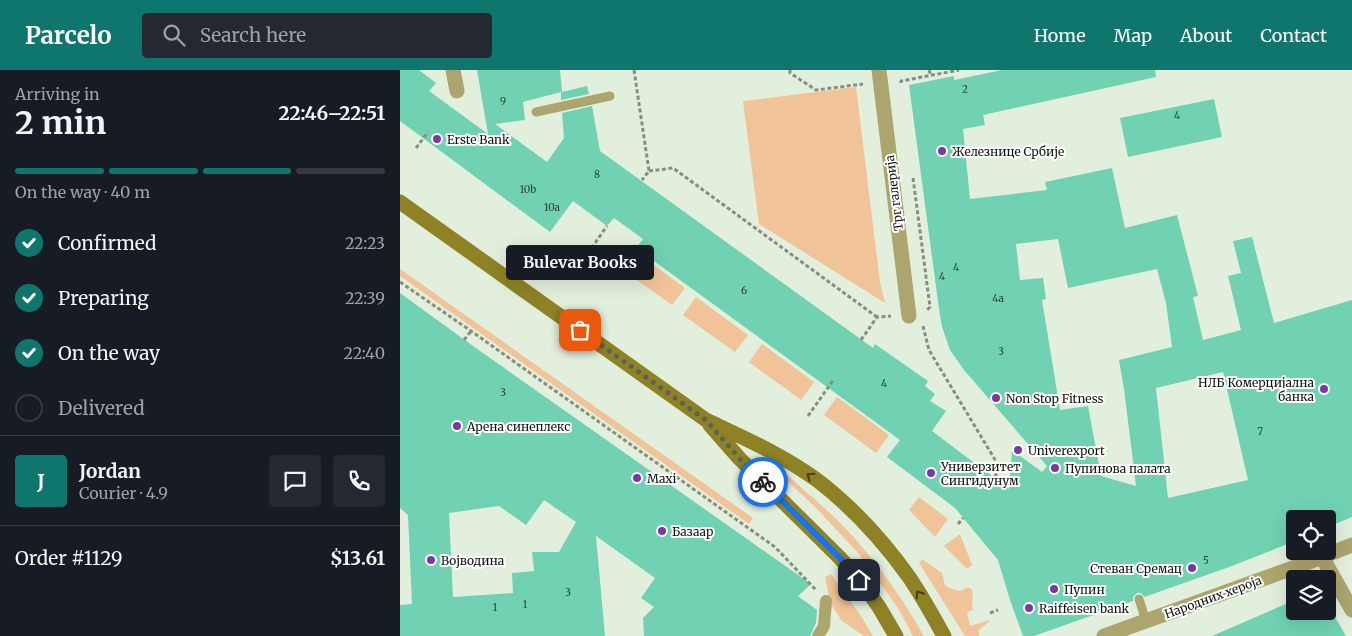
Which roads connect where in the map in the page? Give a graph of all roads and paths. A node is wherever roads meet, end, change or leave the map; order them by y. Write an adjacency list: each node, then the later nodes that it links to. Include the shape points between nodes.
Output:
1 (453, 70): 8 (street)
2 (634, 70): 13 (path)
3 (790, 70): 5 (path, via 816,90)
4 (929, 70): 6 (path)
5 (879, 76): 7 (path); 19 (street, Трг галерија)
6 (931, 76)
7 (901, 81)
8 (457, 91)
9 (610, 96): 10 (lane)
10 (536, 112)
11 (428, 132): 12 (path)
12 (416, 148)
13 (649, 171): 14 (path); 20 (path, via 673,168)
14 (642, 180)
15 (400, 202): 26 (main road)
16 (608, 226): 17 (path)
17 (580, 264)
18 (400, 282): 22 (path)
19 (909, 316)
20 (878, 317)
21 (923, 325): 27 (path, via 929,350 1000,468)
22 (471, 331): 23 (path); 35 (path, via 775,547)
23 (464, 340)
24 (834, 379): 25 (path)
25 (808, 416)
26 (706, 420): 41 (main road, via 770,490 839,557 879,606); 42 (main road, one-way to 26, via 909,577 848,506 817,481 762,446)
27 (994, 478)
28 (963, 518): 29 (path)
29 (958, 524)
30 (1352, 545): 31 (street, Народних хероја)
31 (1336, 551)
32 (1314, 560): 39 (street, Народних хероја)
33 (1324, 560): 37 (street)
34 (1139, 599): 39 (lane)
35 (826, 601): 40 (street, via 824,626)
36 (998, 610): 38 (path)
37 (1352, 610)
38 (990, 613)
39 (1146, 621): 43 (street, Народних хероја)
40 (818, 636)
41 (896, 636)
42 (944, 636)
43 (1104, 636)

